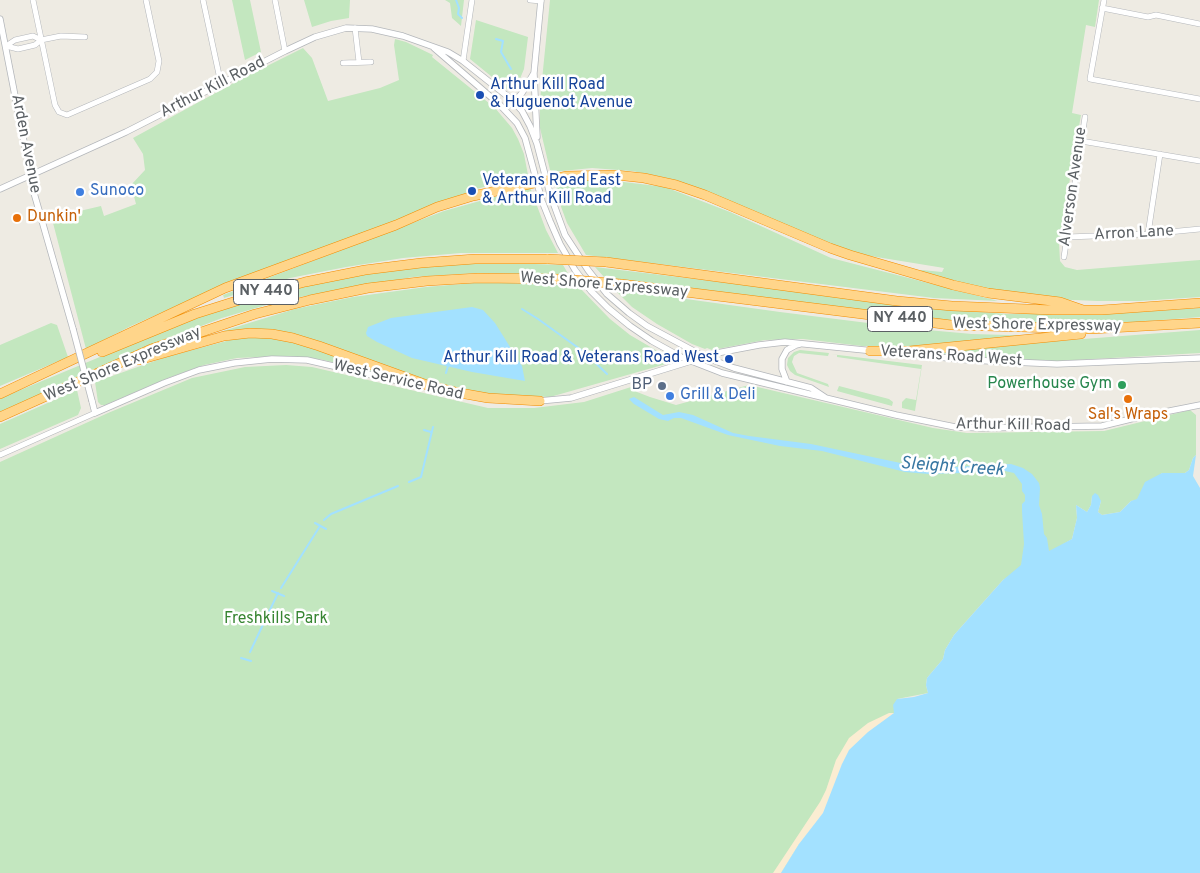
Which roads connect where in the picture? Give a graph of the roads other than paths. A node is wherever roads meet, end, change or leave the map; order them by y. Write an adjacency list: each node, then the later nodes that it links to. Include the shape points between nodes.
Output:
1 (33, 0): 14 (street)
2 (146, 0): 14 (street, via 159,61 157,72 150,79 71,114 63,114 55,105)
3 (202, 0): 23 (street)
4 (275, 0): 17 (street)
5 (472, 0): 18 (street)
6 (530, 0): 8 (street)
7 (1104, 0): 9 (street)
8 (541, 1): 22 (street)
9 (1102, 8): 11 (street); 24 (street, via 1090,79)
10 (0, 19): 15 (street, Arden Avenue)
11 (1200, 24)
12 (356, 28): 16 (street, Arthur Kill Road, via 396,34); 17 (street, Arthur Kill Road, via 329,32); 19 (street)
13 (85, 37): 14 (street, via 61,36)
14 (41, 40): 15 (street, via 18,49); 15 (street, via 33,36 15,40)
15 (6, 46): 32 (street, Arden Avenue)
16 (432, 47): 18 (street, Arthur Kill Road); 26 (street)
17 (285, 51): 23 (street, Arthur Kill Road)
18 (463, 61): 25 (street, Arthur Kill Road)
19 (359, 62): 20 (street); 21 (street)
20 (371, 62)
21 (343, 63)
22 (534, 72): 25 (street); 29 (street)
23 (220, 84): 32 (street, Arthur Kill Road)
24 (1200, 98)
25 (514, 102): 26 (street); 29 (street, Arthur Kill Road, via 530,126)
26 (504, 108): 33 (street, via 517,123)
27 (1084, 117): 28 (street, Alverson Avenue)
28 (1081, 141): 30 (street); 37 (street, Alverson Avenue)
29 (537, 144): 33 (street)
30 (1160, 154): 31 (street); 36 (street)
31 (1200, 160)
32 (31, 176): 34 (street, Arthur Kill Road); 54 (street, Arden Avenue, bridge)
33 (542, 181): 40 (highway, via 592,174 644,178 676,185 850,255 953,285 1060,302); 45 (street, Arthur Kill Road, via 564,235 607,294 647,326); 47 (street, Arthur Kill Road, via 550,221 560,244 591,291 630,326); 50 (highway, via 437,207 225,288)
34 (0, 190)
35 (1200, 229): 36 (street, Arron Lane)
36 (1148, 234): 37 (street, Arron Lane)
37 (1067, 237): 38 (street, Alverson Avenue)
38 (1064, 257)
39 (1200, 303): 40 (highway, West Shore Expressway / NY 440)
40 (1083, 310): 50 (highway, West Shore Expressway / NY 440, bridge, via 1001,309 897,301 606,262 475,259 421,263 365,270 249,297 195,314)
41 (1200, 323): 42 (highway, West Shore Expressway / NY 440)
42 (1180, 325): 44 (highway, via 909,351); 49 (highway, West Shore Expressway / NY 440, bridge, via 1090,329 951,325 621,284 562,279 478,278 368,288 255,314 151,349)
43 (813, 344): 44 (street, Veterans Road West); 45 (street, Veterans Road West, via 785,342); 48 (street, via 796,345 787,350 782,359 782,369)
44 (870, 351): 46 (street, Veterans Road West, via 1057,364)
45 (705, 357): 47 (street, West Service Road); 48 (street, Arthur Kill Road)
46 (1200, 358)
47 (691, 361): 51 (street, Arthur Kill Road, via 718,372); 52 (street, West Service Road, via 598,391)
48 (787, 382): 51 (street, Arthur Kill Road, via 811,388)
49 (69, 386): 52 (highway, via 173,349 250,333 293,338 460,394); 55 (highway, West Shore Expressway / NY 440)
50 (0, 394)
51 (826, 398): 53 (street, Arthur Kill Road, via 935,423 982,428 1102,426)
52 (540, 402): 54 (street, West Service Road, via 467,397 307,360 272,359 199,370)
53 (1200, 405)
54 (95, 413): 56 (street)
55 (0, 416)
56 (0, 455)

